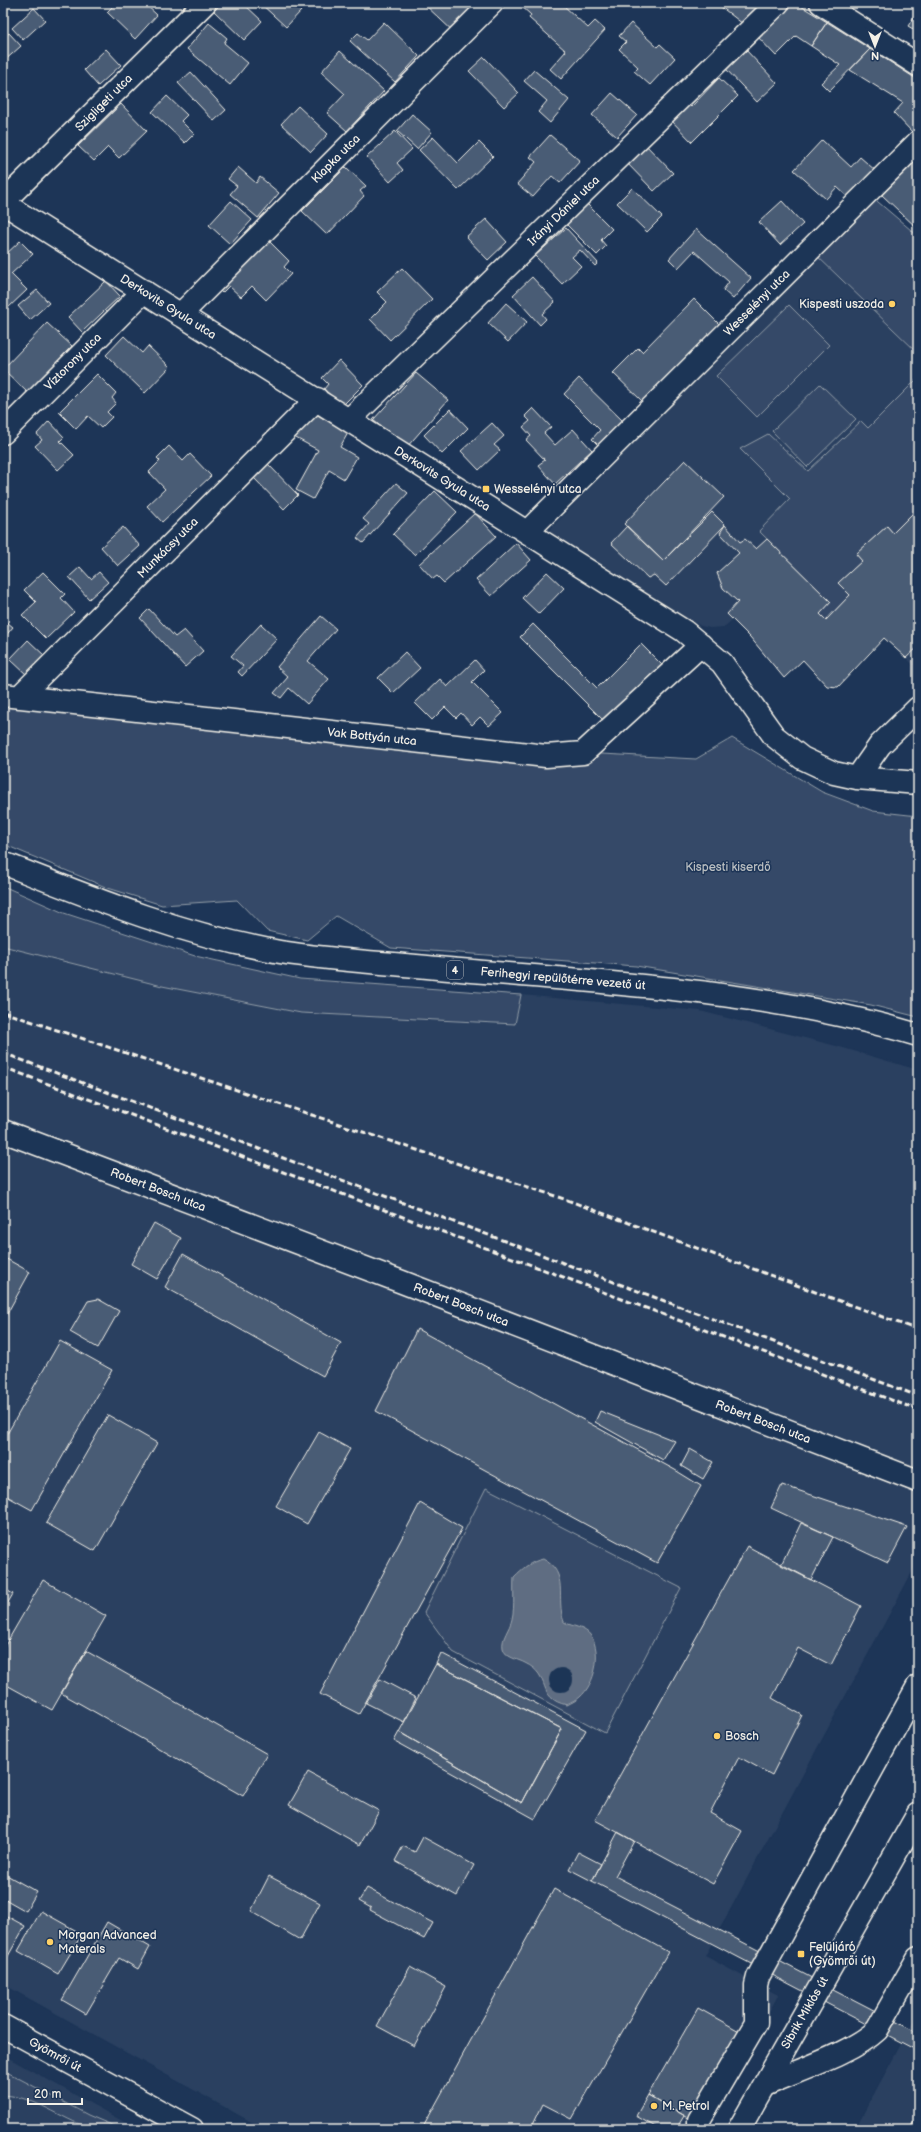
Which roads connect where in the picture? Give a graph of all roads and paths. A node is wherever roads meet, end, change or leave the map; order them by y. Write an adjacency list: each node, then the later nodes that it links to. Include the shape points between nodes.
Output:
1 (205, 3): 7 (street, Szigligeti utca)
2 (492, 3): 9 (street, Klapka utca)
3 (778, 3): 11 (street, Irányi Dániel utca)
4 (829, 6): 5 (street)
5 (918, 65)
6 (918, 142): 13 (street, Wesselényi utca)
7 (3, 202): 8 (street, Derkovits Gyula utca)
8 (144, 291): 9 (street, Derkovits Gyula utca); 12 (street, Víztorony utca)
9 (180, 314): 10 (street, Derkovits Gyula utca)
10 (317, 400): 11 (street, Derkovits Gyula utca); 15 (street, Munkácsy utca)
11 (349, 420): 13 (street, Derkovits Gyula utca)
12 (3, 433)
13 (527, 532): 14 (street, Derkovits Gyula utca, via 684,631)
14 (701, 645): 15 (street, Vak Bottyán utca, via 583,753 546,756); 17 (street, Derkovits Gyula utca, via 722,663 774,736 802,758 834,773)
15 (11, 696)
16 (918, 708): 17 (street, via 880,745)
17 (857, 778): 18 (street)
18 (918, 784)
19 (3, 863): 20 (street, Ferihegyi repülőtérre vezető út / 4, via 134,914 194,932 275,951 676,989 789,1006)
20 (918, 1035)
21 (3, 1131): 22 (street, Robert Bosch utca)
22 (918, 1481)
23 (918, 1686): 29 (street, via 758,1977 756,2023 699,2120)
24 (918, 1814): 27 (street, Sibrik Miklós út)
25 (918, 1958): 27 (street, via 877,2030 870,2036 831,2057)
26 (3, 2026): 28 (street, Gyömrői út)
27 (765, 2085): 30 (street, Sibrik Miklós út)
28 (192, 2129)
29 (699, 2129)
30 (738, 2129)

